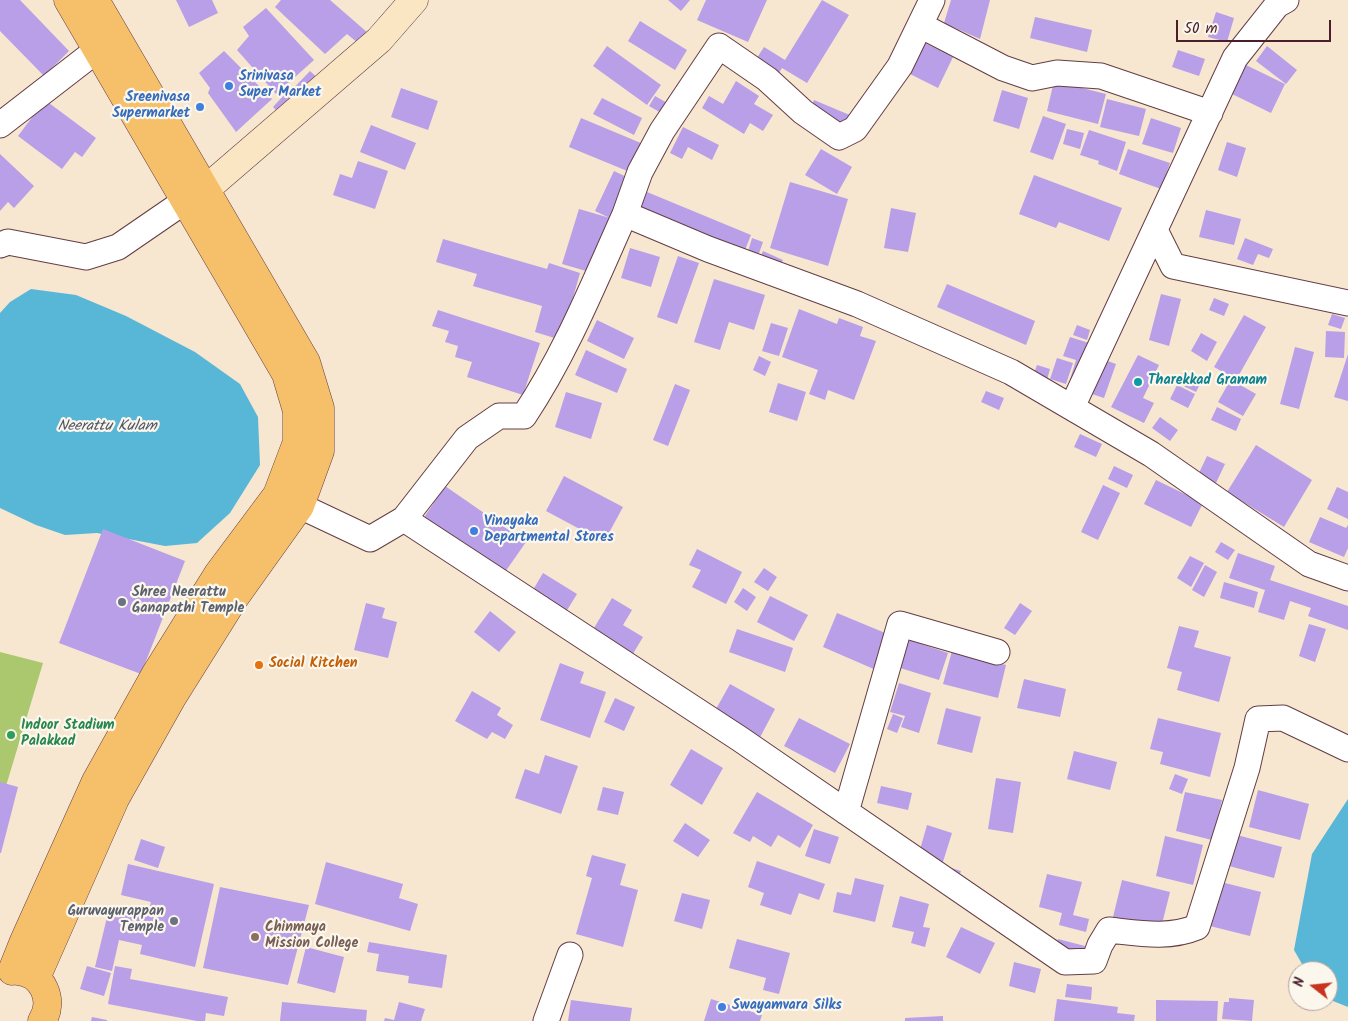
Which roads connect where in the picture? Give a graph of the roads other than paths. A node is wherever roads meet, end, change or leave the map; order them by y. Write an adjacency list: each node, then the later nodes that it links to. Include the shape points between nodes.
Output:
1 (68, 0): 7 (main road)
2 (95, 0): 10 (main road)
3 (414, 0): 10 (street, via 379,40)
4 (932, 0): 6 (street)
5 (1286, 0): 8 (street, via 1277,5 1235,58)
6 (920, 25): 8 (street, via 1003,68 1032,78 1057,72 1101,76); 11 (street, via 900,66 882,93 855,129 839,137 803,112 768,79 719,46 662,131 640,172)
7 (97, 50): 9 (street); 10 (main road)
8 (1210, 113): 12 (street)
9 (0, 125)
10 (195, 195): 13 (street, via 118,247 86,257 8,242); 16 (main road, via 286,374 297,411 297,442)
11 (625, 214): 15 (street, via 708,250 857,304 929,335 1011,372); 17 (street, via 577,322 544,386 524,416 499,416 466,438)
12 (1155, 230): 14 (street, via 1173,266); 15 (street)
13 (0, 245)
14 (1348, 304)
15 (1072, 407): 18 (street, via 1151,454 1309,564)
16 (288, 500): 17 (street, via 370,539); 23 (main road, via 218,574 155,675 96,781 24,941)
17 (404, 519): 21 (street)
18 (1348, 578)
19 (998, 652): 21 (street, via 900,624)
20 (1348, 749): 21 (street, via 1283,718 1258,719 1247,768 1197,927 1184,932 1148,935 1109,930 1094,961 1065,962)
21 (846, 812)
22 (570, 955): 25 (street)
23 (16, 974): 24 (main road, via 44,988 48,1002)
24 (42, 1021)
25 (546, 1021)

